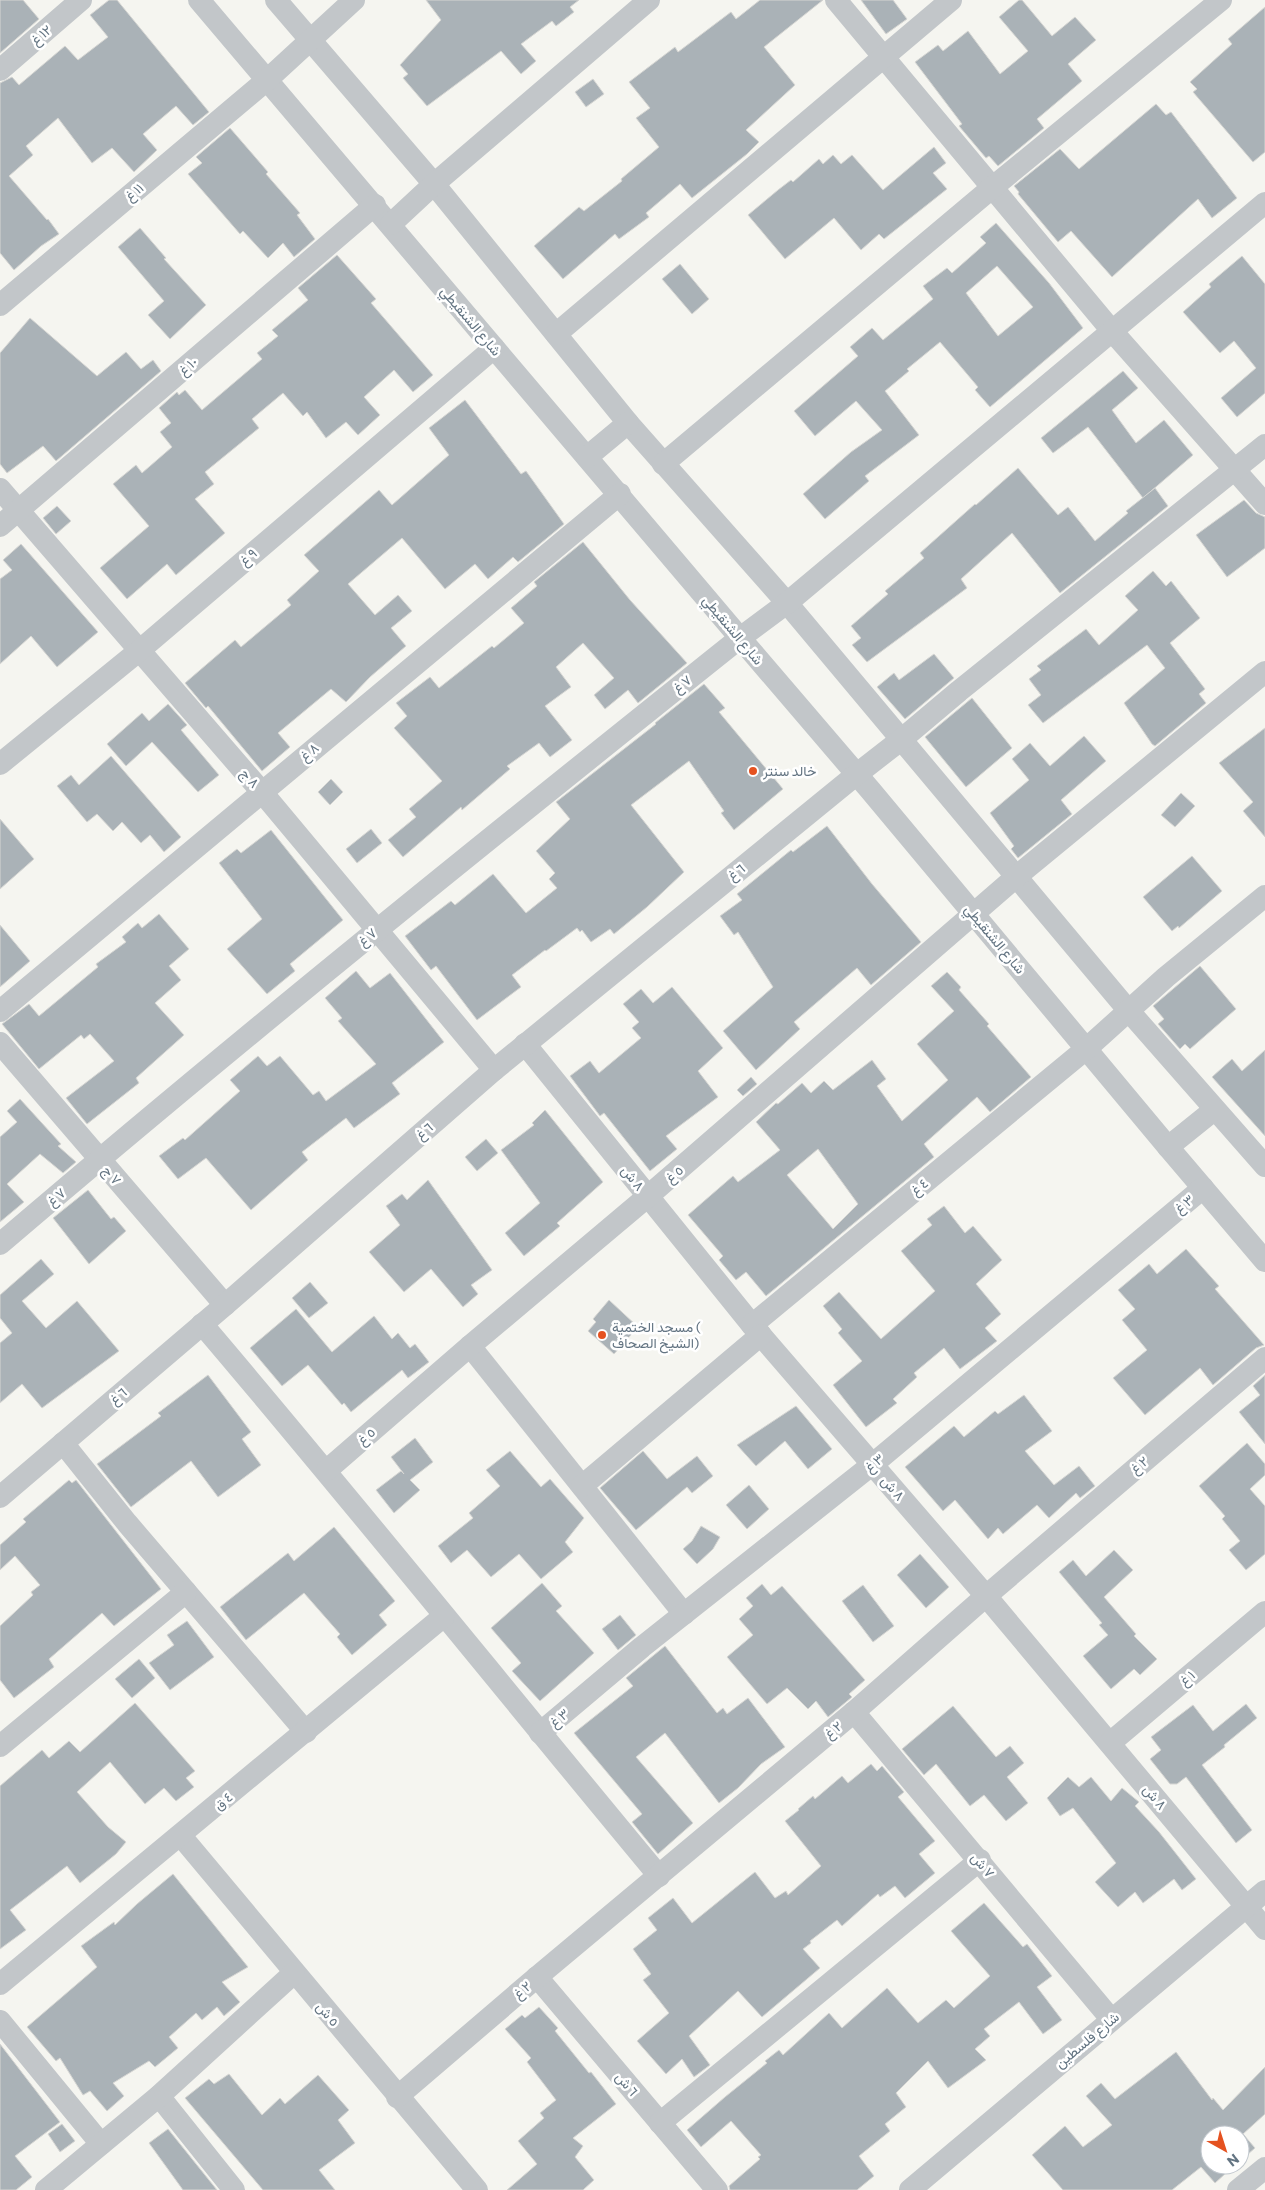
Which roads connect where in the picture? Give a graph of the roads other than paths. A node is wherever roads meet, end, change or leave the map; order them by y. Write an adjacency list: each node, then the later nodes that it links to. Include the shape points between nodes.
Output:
1 (81, 0): 11 (street, ١٢ غ)
2 (200, 0): 12 (street, شارع الشنقيطي)
3 (276, 0): 9 (street)
4 (354, 0): 9 (street, ١١ غ)
5 (649, 0): 13 (street)
6 (836, 0): 10 (street)
7 (951, 0): 10 (street)
8 (1221, 0): 14 (street)
9 (310, 39): 12 (street, ١١ غ); 13 (street)
10 (884, 57): 14 (street); 20 (street)
11 (0, 70)
12 (268, 79): 16 (street, شارع الشنقيطي); 18 (street, ١١ غ)
13 (434, 184): 17 (street); 20 (street)
14 (993, 187): 19 (street); 25 (street)
15 (1265, 203): 19 (street, ٧ غ)
16 (375, 205): 17 (street, شارع الشنقيطي); 30 (street, ١٠ غ)
17 (391, 224): 21 (street, شارع الشنقيطي)
18 (0, 305)
19 (1112, 331): 26 (street); 32 (street, ٧ غ)
20 (556, 334): 22 (street)
21 (494, 348): 24 (street, شارع الشنقيطي); 34 (street, ٩ غ)
22 (628, 423): 24 (street); 25 (street)
23 (1265, 445): 26 (street, ٦ غ)
24 (587, 458): 28 (street, شارع الشنقيطي)
25 (663, 464): 32 (street)
26 (1236, 469): 29 (street); 36 (street, ٦ غ, via 959,690)
27 (0, 489): 30 (street, ٨ ج)
28 (620, 494): 33 (street, شارع الشنقيطي); 39 (street, ٨ غ)
29 (1265, 504)
30 (19, 510): 31 (street, ١٠ غ); 34 (street, ٨ ج)
31 (0, 526)
32 (787, 602): 33 (street, ٧ غ); 36 (street)
33 (740, 638): 38 (street, شارع الشنقيطي); 43 (street, ٧ غ)
34 (140, 650): 37 (street, ٩ غ); 39 (street, ٨ ج)
35 (1265, 672): 40 (street, ٥ غ)
36 (902, 740): 38 (street, ٦ غ); 40 (street)
37 (0, 764)
38 (856, 774): 42 (street, شارع الشنقيطي); 47 (street, ٦ غ)
39 (261, 791): 43 (street, ٨ ج); 45 (street, ٨ غ)
40 (1017, 876): 42 (street, ٥ غ); 44 (street)
41 (1265, 896): 44 (street, ٤ غ)
42 (975, 914): 48 (street, شارع الشنقيطي); 55 (street, ٥ غ)
43 (377, 929): 49 (street, ٨ ج); 53 (street, ٧ غ)
44 (1128, 1010): 48 (street, ٤ غ); 50 (street)
45 (0, 1011)
46 (0, 1043): 53 (street, ٧ ج)
47 (525, 1044): 49 (street, ٦ غ); 55 (street, ٨ ش)
48 (1086, 1049): 51 (street, شارع الشنقيطي); 60 (street, ٤ غ)
49 (494, 1070): 58 (street, ٦ غ)
50 (1214, 1110): 51 (street); 52 (street)
51 (1168, 1147): 54 (street, شارع الشنقيطي)
52 (1261, 1154)
53 (98, 1160): 56 (street, ٧ غ); 58 (street, ٧ ج)
54 (1203, 1188): 57 (street, شارع الشنقيطي); 64 (street, ٣ غ)
55 (647, 1197): 60 (street, ٨ ش); 61 (street, ٥ غ)
56 (0, 1244)
57 (1265, 1261)
58 (225, 1305): 59 (street, ٦ غ)
59 (202, 1324): 63 (street, ٦ غ); 65 (street)
60 (757, 1330): 64 (street, ٨ ش); 66 (street, ٤ غ)
61 (470, 1346): 65 (street, ٥ غ); 66 (street)
62 (1265, 1358): 69 (street, ٢ غ)
63 (63, 1444): 67 (street, ٦ غ); 68 (street)
64 (873, 1464): 69 (street, ٨ ش); 71 (street, ٣ غ)
65 (327, 1470): 72 (street)
66 (582, 1486): 71 (street)
67 (0, 1497)
68 (186, 1592): 74 (street); 77 (street)
69 (986, 1596): 73 (street, ٢ غ); 76 (street, ٨ ش)
70 (1265, 1612): 76 (street, ١ غ)
71 (684, 1614): 75 (street, ٣ غ)
72 (444, 1616): 74 (street, ٤ ق); 75 (street)
73 (854, 1712): 79 (street, ٧ ش); 80 (street, ٢ غ)
74 (306, 1732): 78 (street, ٤ ق)
75 (540, 1733): 80 (street)
76 (1110, 1743): 82 (street, ٨ ش)
77 (0, 1746)
78 (181, 1836): 84 (street, ٥ ش); 86 (street, ٤ ق)
79 (980, 1860): 87 (street, ٧ ش); 91 (street)
80 (659, 1876): 85 (street, ٢ غ)
81 (1265, 1891): 82 (street, شارع فلسطين)
82 (1245, 1907): 83 (street, ٨ ش); 87 (street, شارع فلسطين)
83 (1265, 1929)
84 (294, 1973): 89 (street); 90 (street, ٥ ش)
85 (537, 1977): 90 (street, ٢ غ); 91 (street, ٦ ش)
86 (0, 1984)
87 (1111, 2019): 94 (street, شارع فلسطين)
88 (0, 2021): 92 (street)
89 (159, 2096): 92 (street); 96 (street)
90 (397, 2097): 97 (street, ٥ ش)
91 (660, 2124): 98 (street, ٦ ش)
92 (100, 2144): 95 (street)
93 (1265, 2168): 99 (street)
94 (921, 2187)
95 (46, 2190)
96 (234, 2190)
97 (476, 2190)
98 (718, 2190)
99 (1238, 2190)

